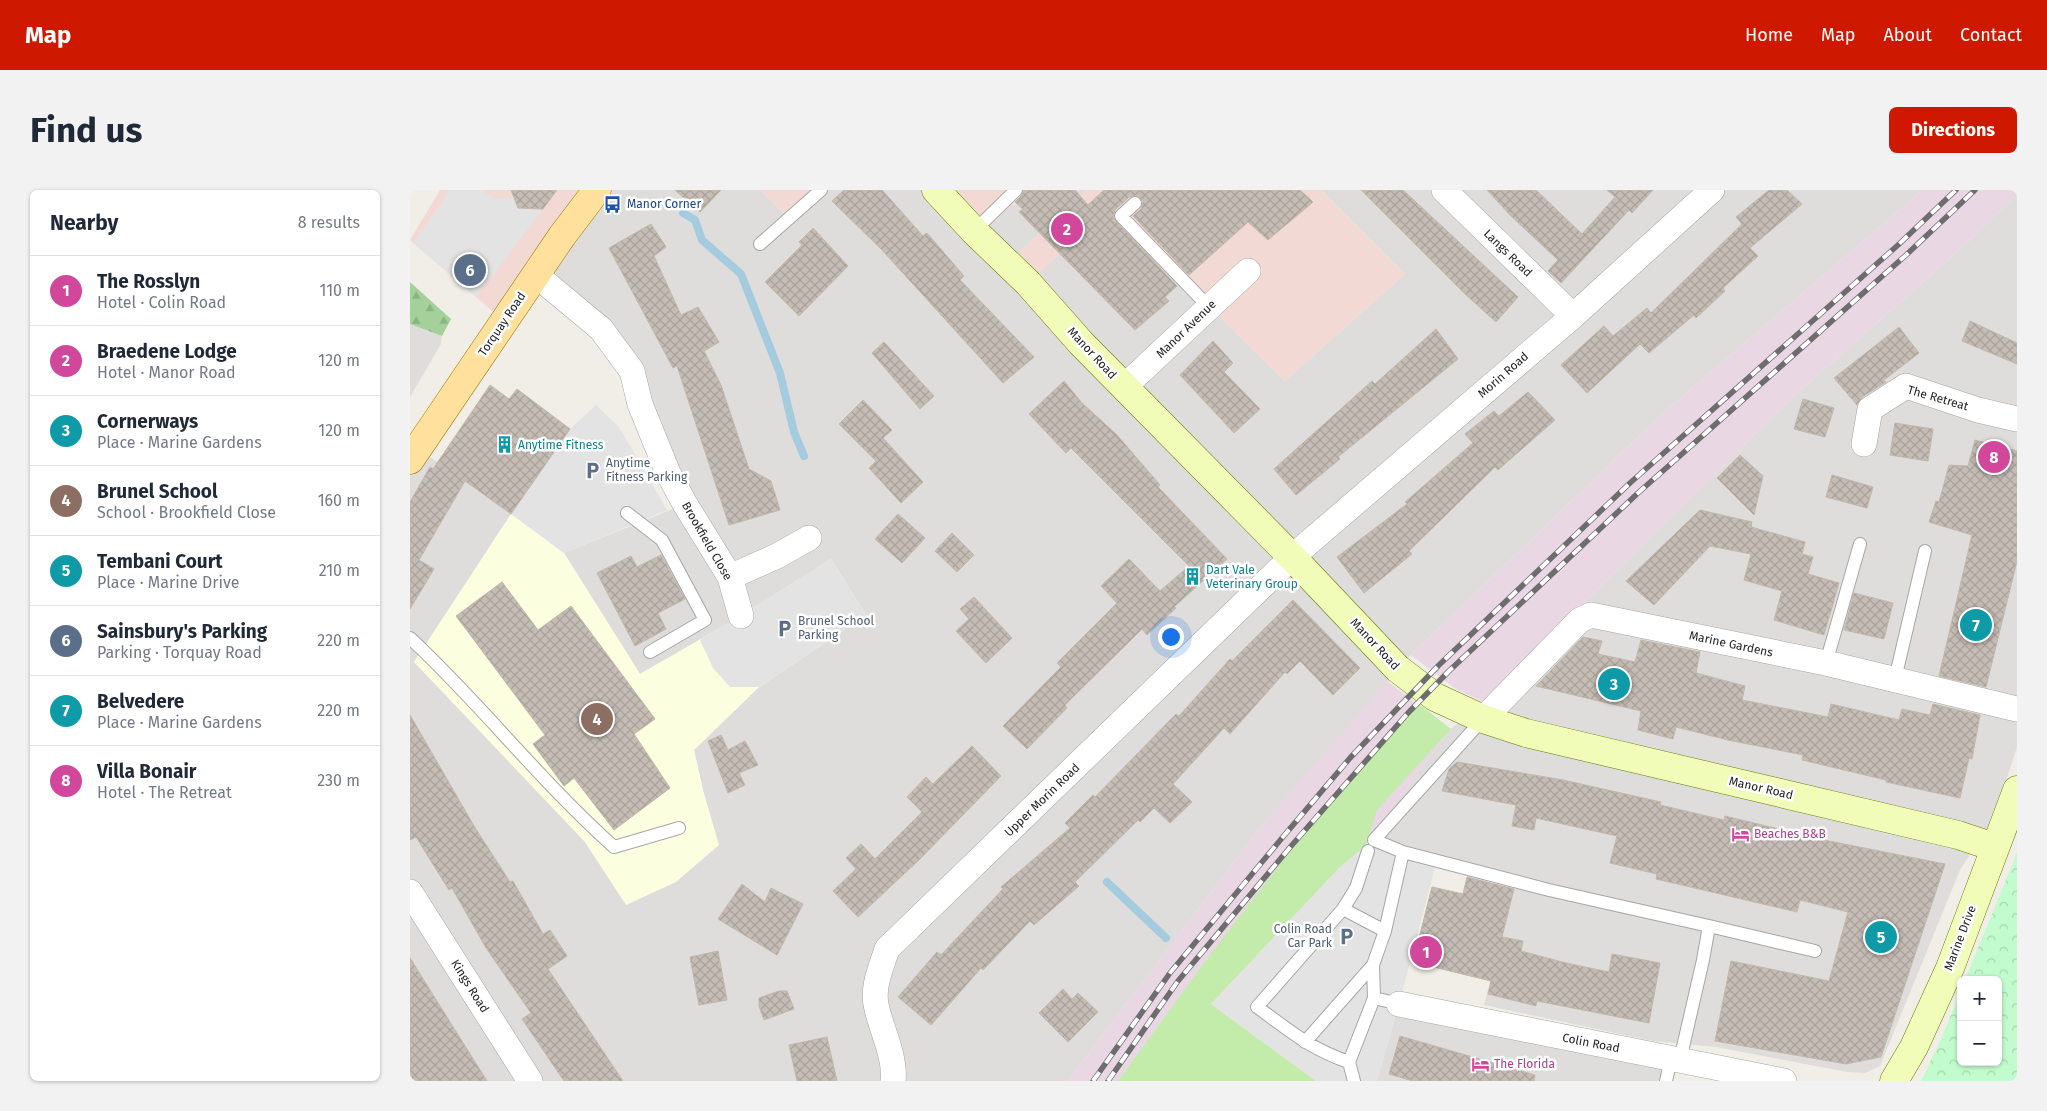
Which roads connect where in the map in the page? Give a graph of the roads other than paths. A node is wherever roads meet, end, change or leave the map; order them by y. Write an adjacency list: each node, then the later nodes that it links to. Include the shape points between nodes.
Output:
1 (597, 190): 11 (main road, Torquay Road)
2 (821, 190): 9 (lane)
3 (936, 190): 8 (main road, Manor Road)
4 (1016, 190): 8 (lane)
5 (1444, 190): 13 (street, Langs Road)
6 (1712, 190): 13 (street, Morin Road)
7 (1135, 203): 12 (lane, via 1120,216)
8 (974, 231): 14 (main road, Manor Road, via 1028,283)
9 (760, 244)
10 (1248, 271): 12 (street, Manor Avenue)
11 (536, 275): 17 (main road, Torquay Road); 23 (street, Brookfield Close, via 601,329 632,370 640,404 668,473)
12 (1209, 307): 14 (street, Manor Avenue)
13 (1573, 316): 22 (street, Morin Road)
14 (1124, 387): 22 (main road, Manor Road)
15 (2017, 419): 16 (street, The Retreat, via 1906,386 1870,409)
16 (1864, 444)
17 (410, 460)
18 (628, 513): 26 (lane, via 662,540 705,620)
19 (809, 538): 23 (street)
20 (1860, 544): 27 (lane)
21 (1925, 551): 28 (lane)
22 (1292, 557): 30 (main road, Manor Road, via 1398,669 1435,697); 47 (street, Upper Morin Road, via 887,949 875,987 876,1008 886,1036)
23 (730, 577): 24 (street, Brookfield Close)
24 (741, 616)
25 (410, 638): 32 (lane, via 586,823 614,847)
26 (650, 652)
27 (1826, 663): 28 (street, Marine Gardens); 30 (street, Marine Gardens, via 1591,614 1580,620)
28 (1896, 680): 29 (street, Marine Gardens)
29 (2017, 709)
30 (1483, 719): 33 (main road, Manor Road, via 1526,734 1949,833); 35 (lane, via 1374,840)
31 (2017, 790): 33 (main road, Marine Drive)
32 (680, 828)
33 (1994, 847): 51 (main road, Marine Drive, via 1950,968 1914,1047)
34 (1368, 851): 37 (lane, via 1356,888)
35 (1403, 852): 38 (lane, via 1549,890); 39 (lane)
36 (410, 892): 48 (street, Kings Road)
37 (1343, 908): 39 (lane); 44 (lane, via 1257,1006)
38 (1709, 926): 40 (lane); 46 (lane, via 1703,960)
39 (1385, 931): 41 (lane)
40 (1815, 951)
41 (1373, 965): 42 (lane); 44 (lane)
42 (1374, 998): 43 (lane); 45 (lane)
43 (1399, 1004): 46 (street, Colin Road)
44 (1305, 1042): 45 (lane)
45 (1349, 1062): 49 (lane)
46 (1672, 1067): 50 (street, Colin Road)
47 (894, 1080)
48 (530, 1081)
49 (1354, 1081)
50 (1784, 1081)
51 (1894, 1081)

